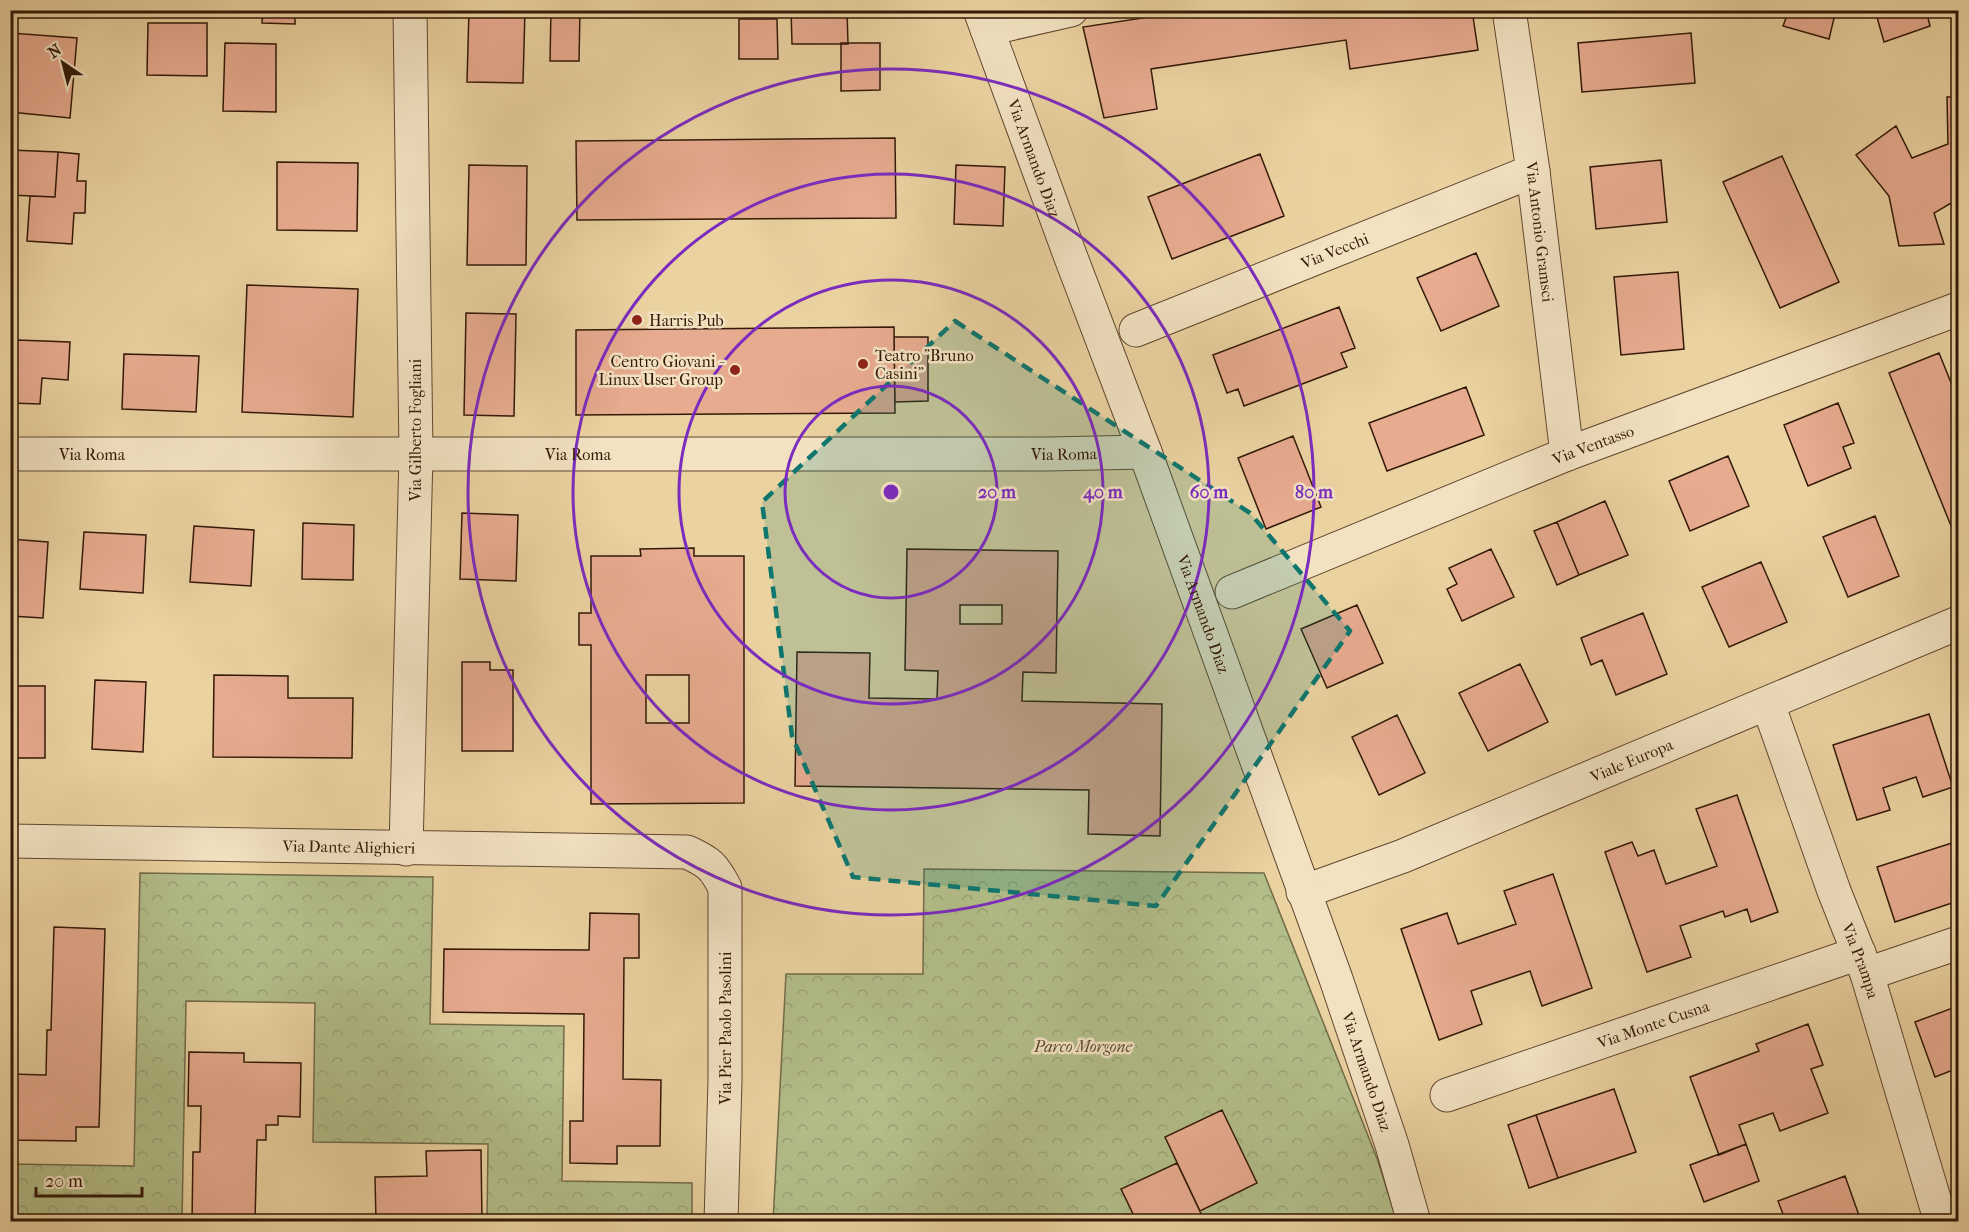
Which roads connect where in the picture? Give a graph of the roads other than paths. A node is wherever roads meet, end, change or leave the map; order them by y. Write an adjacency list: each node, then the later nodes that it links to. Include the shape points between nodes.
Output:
1 (410, 10): 10 (street, Via Gilberto Fogliani)
2 (1071, 10): 4 (street)
3 (1509, 10): 5 (street, Via Antonio Gramsci)
4 (983, 20): 8 (street, Via Armando Diaz)
5 (1533, 171): 7 (street, Via Vecchi); 11 (street, Via Antonio Gramsci)
6 (1959, 309): 11 (street, Via Ventasso)
7 (1136, 330)
8 (1145, 452): 10 (street, Via Roma); 18 (street, Via Armando Diaz)
9 (10, 453): 10 (street, Via Roma)
10 (416, 454): 16 (street, Via Gilberto Fogliani)
11 (1567, 454): 12 (street, Via Ventasso)
12 (1232, 592)
13 (1959, 623): 14 (street, Viale Europa)
14 (1768, 704): 18 (street, Viale Europa, via 1403,856); 20 (street, Via Prampa)
15 (10, 841): 16 (street, Via Dante Alighieri)
16 (406, 849): 17 (street, Via Dante Alighieri)
17 (687, 852): 22 (street, Via Pier Paolo Pasolini, via 716,870 725,888)
18 (1303, 892): 23 (street, Via Armando Diaz, via 1336,979)
19 (1959, 943): 20 (street, Via Monte Cusna)
20 (1863, 963): 21 (street, Via Monte Cusna); 24 (street, Via Prampa)
21 (1447, 1095)
22 (721, 1221)
23 (1414, 1221)
24 (1941, 1221)

